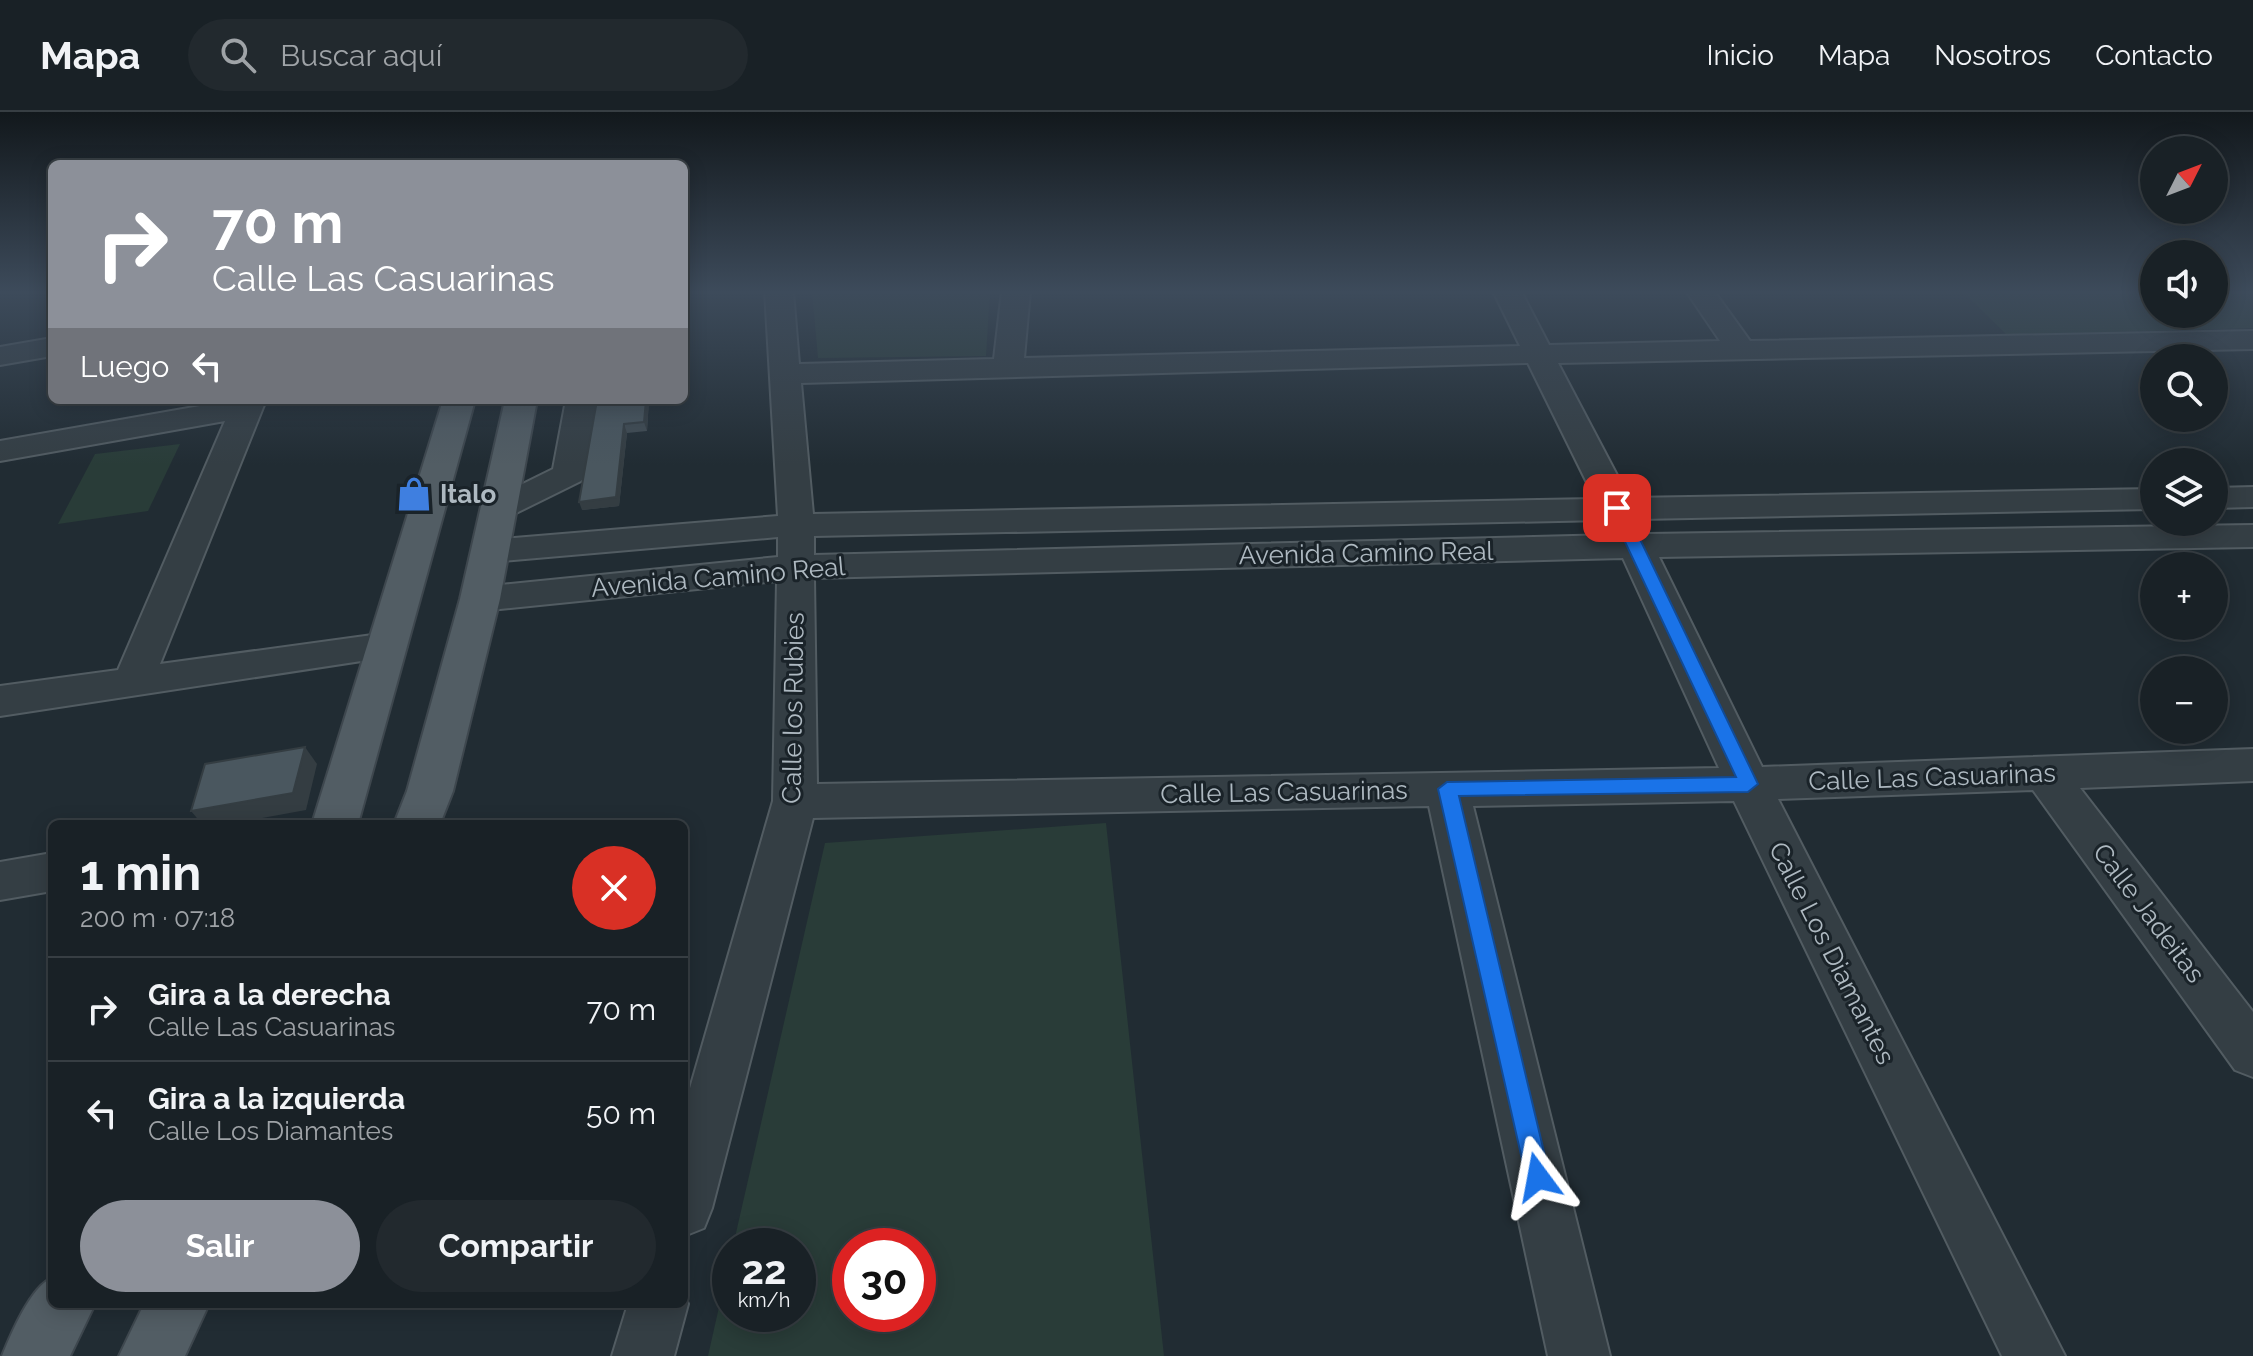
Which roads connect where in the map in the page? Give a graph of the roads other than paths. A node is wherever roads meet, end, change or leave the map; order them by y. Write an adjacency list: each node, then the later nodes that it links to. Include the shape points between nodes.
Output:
1 (40, 349): 8 (street)
2 (782, 349): 10 (street, Calle los Rubies)
3 (1010, 349): 9 (street)
4 (1536, 349): 7 (street)
5 (1789, 349): 6 (street)
6 (1741, 350): 7 (street)
7 (1539, 354): 9 (street); 20 (street)
8 (0, 356)
9 (1008, 368): 10 (street)
10 (783, 374): 22 (street, Calle los Rubies)
11 (248, 404): 15 (street); 26 (street)
12 (458, 404): 25 (main road)
13 (520, 404): 19 (main road)
14 (581, 404): 19 (street, via 569,474)
15 (0, 451)
16 (2253, 497): 17 (street)
17 (2228, 498)
18 (2140, 500): 20 (street, Avenida Camino Real)
19 (500, 508): 23 (main road)
20 (1627, 527): 21 (street, Avenida Camino Real); 22 (street, Avenida Camino Real); 30 (street, Calle Los Diamantes)
21 (2253, 536)
22 (796, 546): 23 (street, Avenida Camino Real); 24 (street, Avenida Camino Real); 32 (street, Calle los Rubies)
23 (491, 551): 24 (main road)
24 (480, 599): 34 (main road)
25 (387, 646): 26 (street); 33 (main road)
26 (133, 681): 27 (street)
27 (0, 701)
28 (2253, 765): 29 (street, Calle Las Casuarinas)
29 (2045, 773): 30 (street, Calle Las Casuarinas); 37 (street, Calle Jadeitas)
30 (1748, 784): 31 (street, Calle Las Casuarinas); 47 (street, Calle Los Diamantes)
31 (1447, 789): 32 (street, Calle Las Casuarinas); 46 (street)
32 (795, 801): 38 (street, Calle los Rubies)
33 (335, 820)
34 (419, 820)
35 (48, 873): 36 (street)
36 (0, 881)
37 (2253, 1053)
38 (688, 1193)
39 (62, 1308): 42 (main road)
40 (176, 1308): 44 (main road)
41 (657, 1308): 45 (street)
42 (34, 1356): 43 (main road)
43 (50, 1356)
44 (151, 1356)
45 (643, 1356)
46 (1579, 1356)
47 (2034, 1356)

